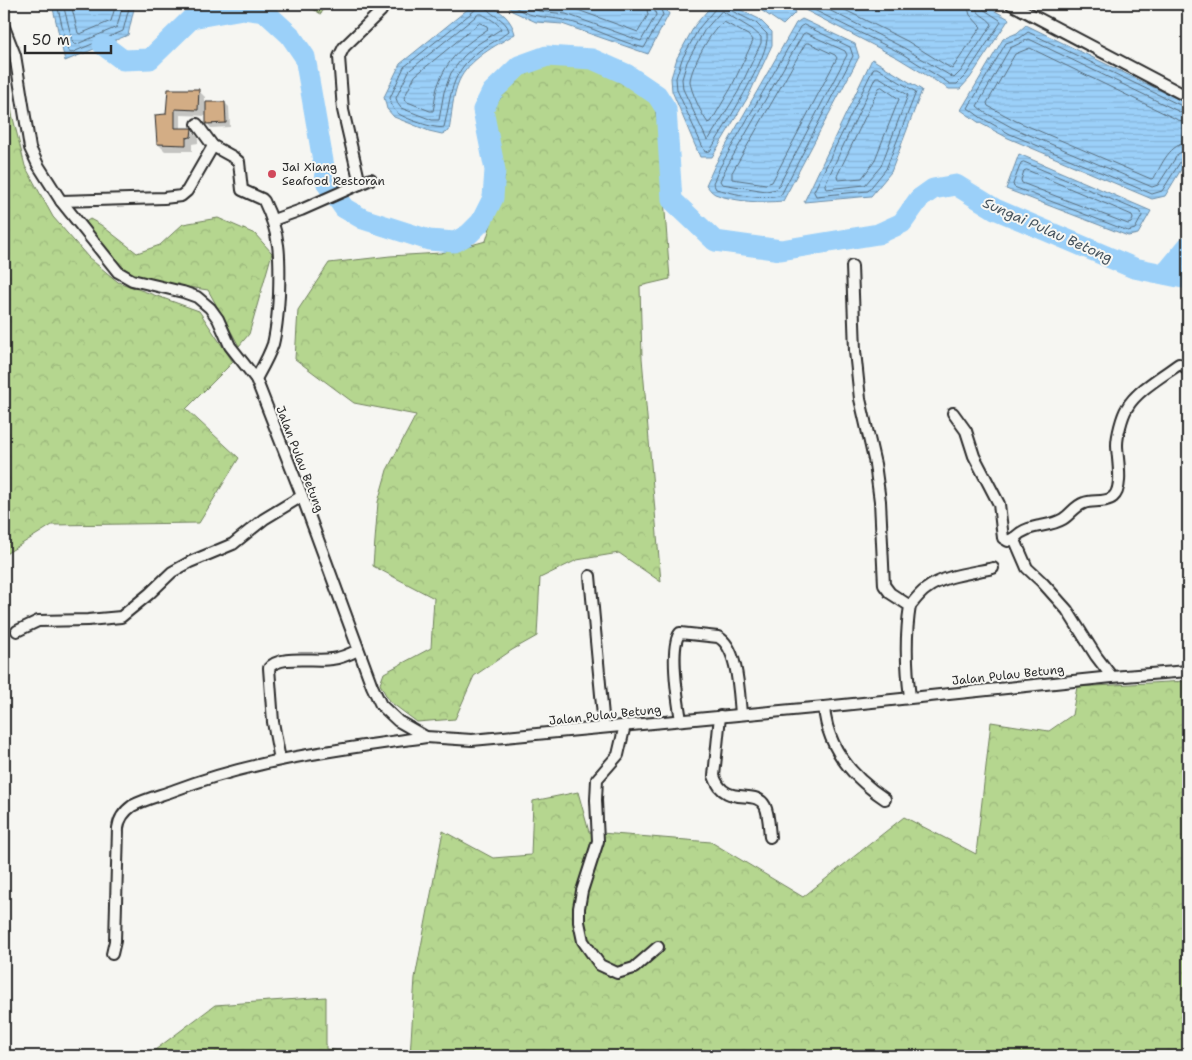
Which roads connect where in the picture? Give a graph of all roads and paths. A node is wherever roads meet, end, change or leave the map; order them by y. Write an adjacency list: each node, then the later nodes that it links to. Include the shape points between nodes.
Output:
1 (382, 4): 8 (street, via 381,11 344,47 340,57 342,103)
2 (1011, 4): 4 (street)
3 (4, 27): 9 (street, Jalan Pulau Betung, via 15,55 30,148)
4 (1188, 97)
5 (197, 124): 6 (street)
6 (213, 146): 9 (street, via 181,196); 10 (street, via 239,162 242,190 262,199)
7 (371, 178): 8 (street)
8 (358, 185): 10 (street)
9 (60, 201): 13 (street, Jalan Pulau Betung, via 118,272 132,280 197,297 210,308 230,346)
10 (273, 220): 13 (street, via 280,257 278,322 272,346)
11 (852, 266): 19 (street, via 855,350 860,399 880,501 884,585)
12 (1188, 371): 16 (street, via 1179,364 1127,408 1118,436 1119,478 1114,497 1086,502 1062,519 1027,528)
13 (256, 380): 15 (street, Jalan Pulau Betung)
14 (953, 413): 16 (street, via 966,431 974,456 999,504 1003,538 1008,541)
15 (302, 496): 20 (street, via 264,519 233,544 172,572 121,616 38,621); 21 (street, Jalan Pulau Betung)
16 (1014, 538): 23 (street, via 1026,568 1067,610)
17 (993, 568): 19 (street, via 931,585)
18 (590, 576): 30 (street)
19 (910, 606): 24 (street, via 906,651)
20 (17, 631)
21 (358, 650): 31 (street, Jalan Pulau Betung, via 381,705 398,721); 32 (street, via 334,659 283,660 270,665 272,708)
22 (1188, 671): 23 (street, Jalan Pulau Betung)
23 (1112, 677): 24 (street, Jalan Pulau Betung)
24 (910, 698): 25 (street, Jalan Pulau Betung)
25 (824, 707): 26 (street, Jalan Pulau Betung); 33 (street, via 825,724 838,753 862,781)
26 (741, 714): 27 (street, Jalan Pulau Betung); 28 (street, via 733,659 723,639 680,632 675,682)
27 (720, 716): 28 (street, Jalan Pulau Betung); 34 (street, via 714,776 717,785 723,792 761,801 766,806)
28 (681, 720): 29 (street, Jalan Pulau Betung)
29 (624, 725): 30 (street, Jalan Pulau Betung); 35 (street, via 618,755 597,779 598,841 582,891 580,932 600,965 617,973 634,968)
30 (604, 727): 31 (street, Jalan Pulau Betung, via 472,740)
31 (426, 737): 32 (street)
32 (280, 760): 36 (street, via 206,778 132,806 122,816 118,828)
33 (885, 799)
34 (770, 837)
35 (658, 947)
36 (112, 954)

